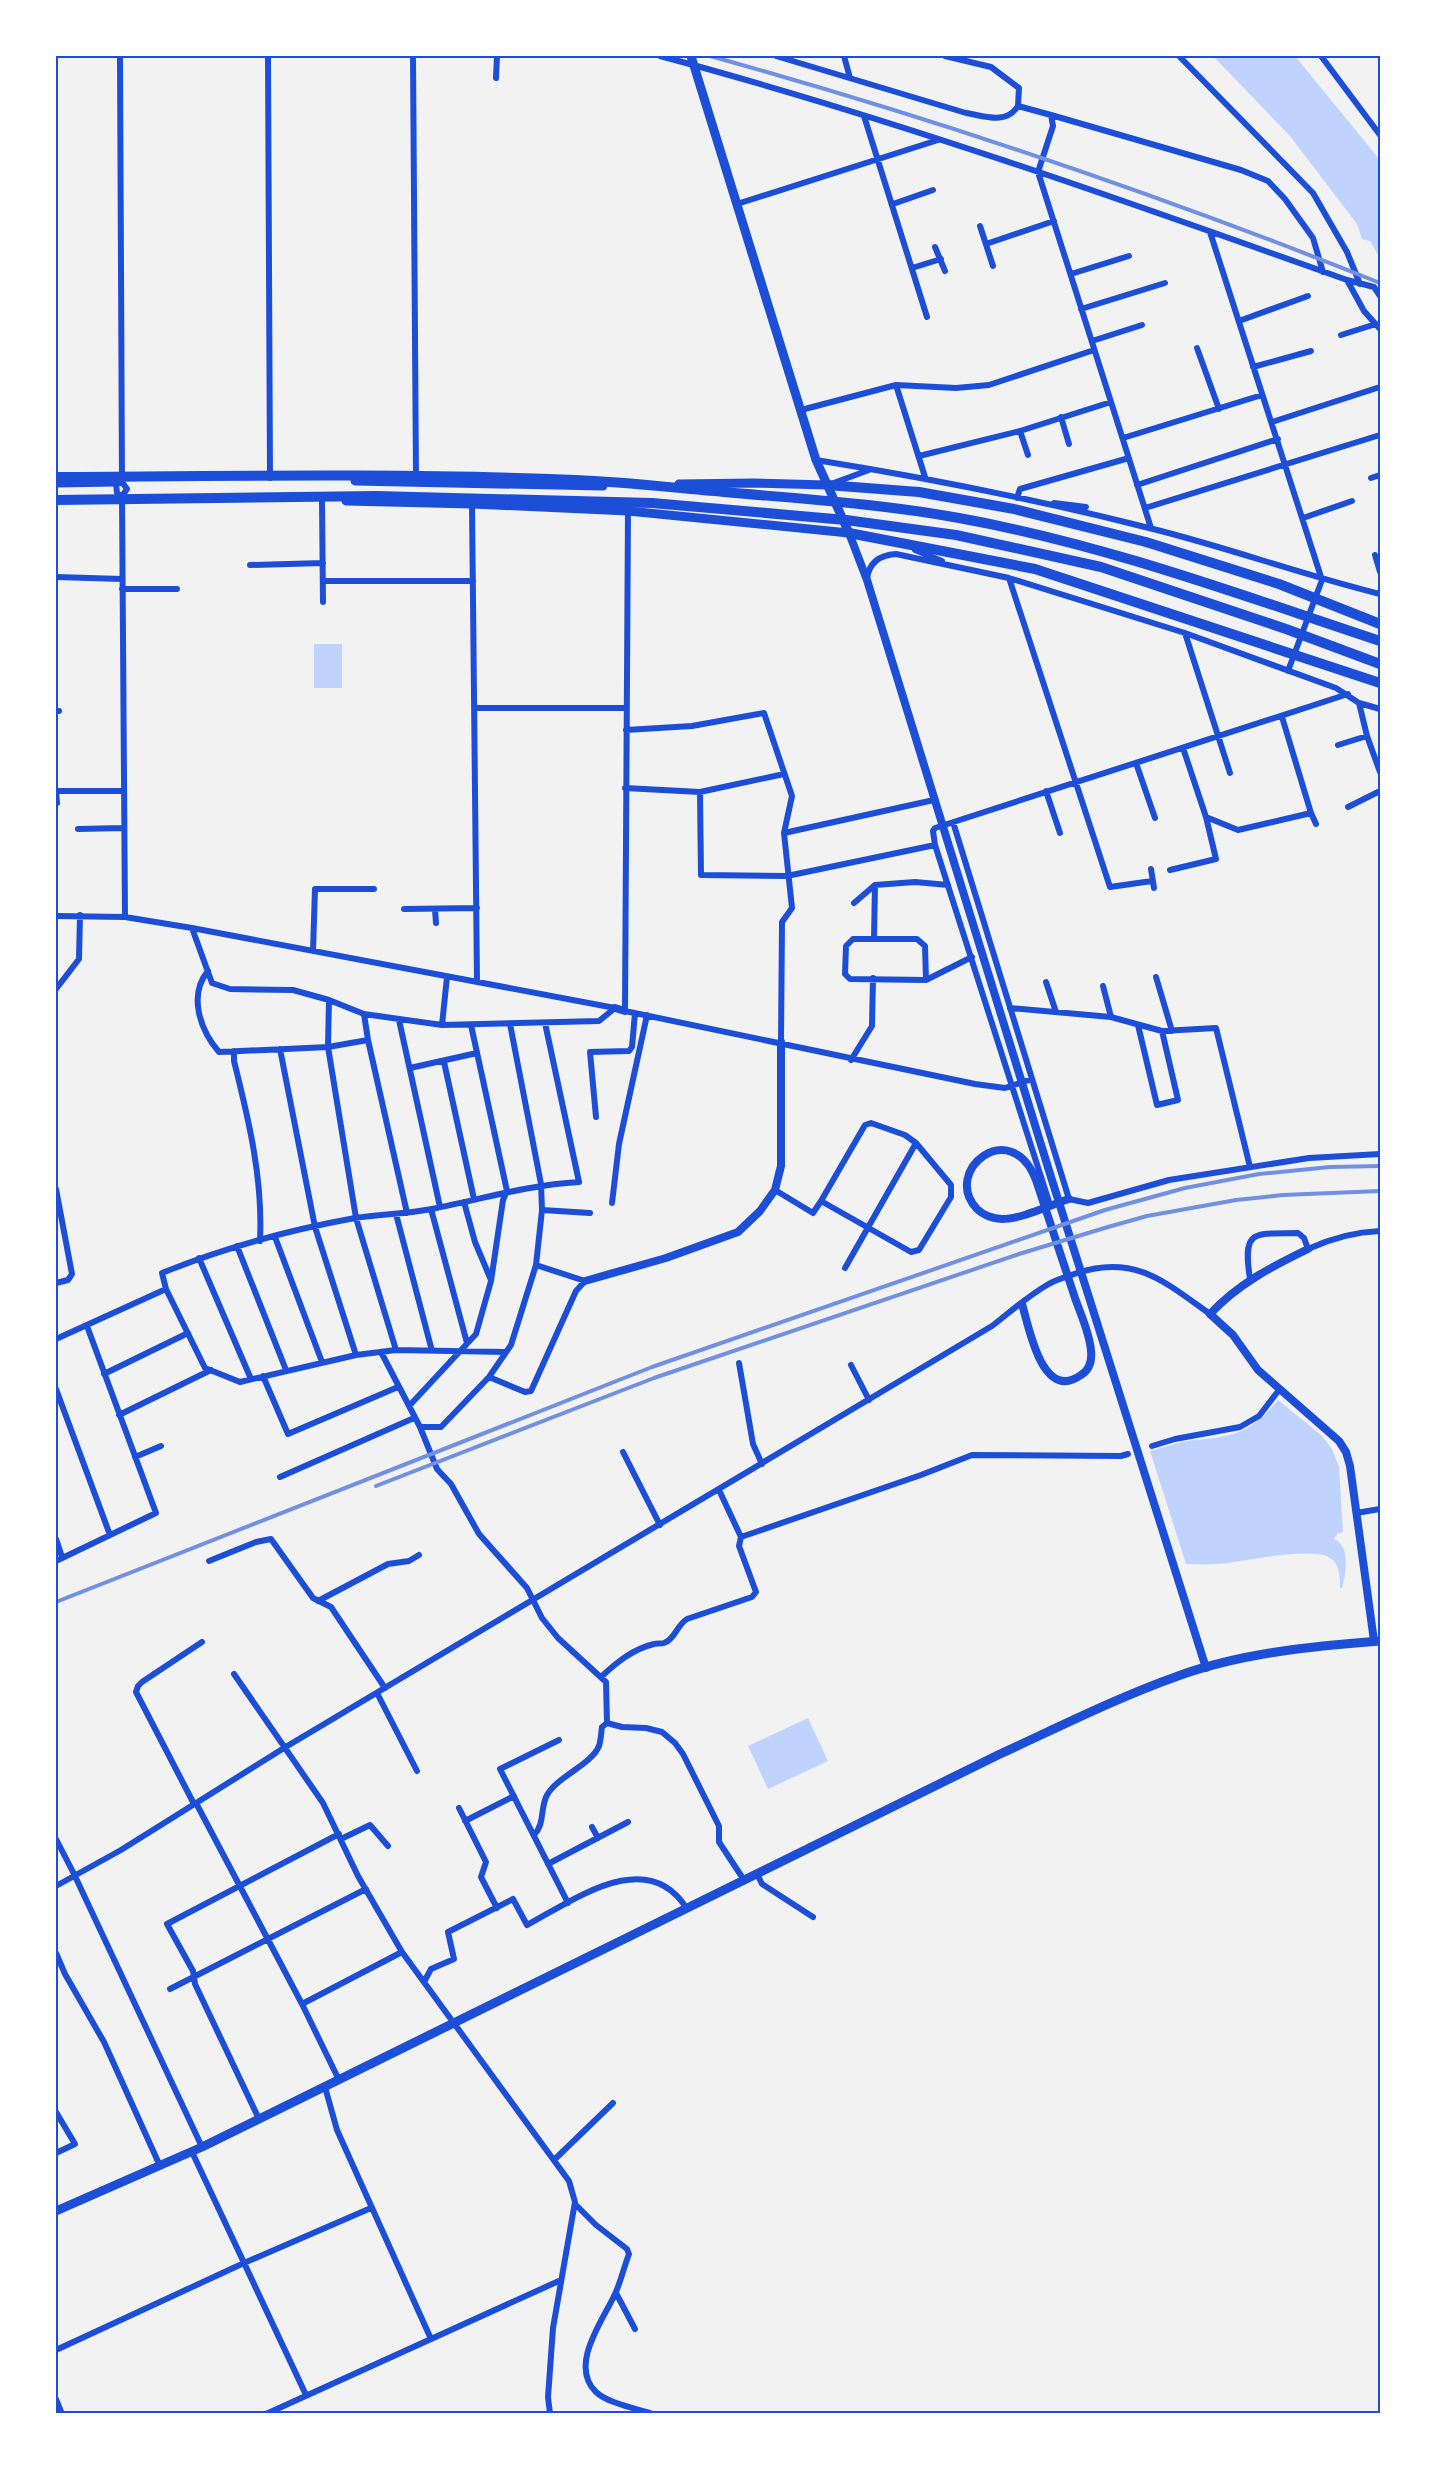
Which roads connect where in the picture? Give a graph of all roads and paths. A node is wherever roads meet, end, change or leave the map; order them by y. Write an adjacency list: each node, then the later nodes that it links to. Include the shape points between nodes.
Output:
1 (120, 56): 77 (street)
2 (268, 56): 75 (street)
3 (413, 56): 76 (street)
4 (497, 56): 12 (street)
5 (660, 56): 11 (street)
6 (776, 56): 13 (street)
7 (844, 56): 13 (street)
8 (945, 56): 14 (street, via 991,67 1020,88)
9 (1179, 56): 38 (street, via 1313,193 1347,252)
10 (1322, 56): 17 (street)
11 (692, 60): 16 (street); 22 (highway)
12 (496, 78)
13 (850, 78): 14 (street, via 999,119 1014,113)
14 (1018, 106): 15 (street)
15 (1051, 115): 20 (street, via 1053,126); 34 (street, via 1241,170 1268,182 1313,238)
16 (864, 116): 18 (street); 19 (street)
17 (1380, 135)
18 (938, 140): 19 (street); 20 (street)
19 (880, 160): 22 (street); 23 (street)
20 (1038, 172): 24 (street); 26 (street)
21 (933, 190): 23 (street)
22 (737, 204): 57 (highway)
23 (893, 204): 32 (street)
24 (1054, 221): 27 (street); 35 (street)
25 (980, 226): 27 (street)
26 (1210, 232): 34 (street); 43 (street)
27 (986, 244): 31 (street)
28 (935, 247): 30 (street)
29 (1129, 256): 35 (street)
30 (941, 259): 32 (street); 33 (street)
31 (993, 266)
32 (912, 268): 42 (street)
33 (945, 271)
34 (1323, 272): 36 (street)
35 (1071, 274): 41 (street)
36 (1347, 280): 38 (street); 45 (street, via 1364,311)
37 (1165, 283): 41 (street)
38 (1360, 284): 40 (street, via 1374,287)
39 (1308, 296): 43 (street)
40 (1380, 296)
41 (1081, 309): 47 (street)
42 (927, 317)
43 (1239, 321): 51 (street)
44 (1142, 325): 47 (street)
45 (1378, 326): 46 (street)
46 (1341, 335)
47 (1092, 340): 49 (street)
48 (1197, 348): 56 (street)
49 (1094, 350): 52 (street, via 989,385); 55 (street)
50 (1311, 351): 51 (street)
51 (1253, 367): 54 (street)
52 (896, 385): 57 (street); 66 (street)
53 (1380, 387): 59 (street)
54 (1262, 395): 56 (street); 59 (street)
55 (1111, 402): 58 (street); 62 (street)
56 (1219, 409): 62 (street)
57 (801, 410): 68 (highway)
58 (1061, 417): 60 (street); 64 (street)
59 (1272, 422): 63 (street)
60 (1020, 431): 65 (street); 66 (street)
61 (1380, 435): 69 (street)
62 (1123, 438): 67 (street)
63 (1278, 439): 69 (street); 80 (street)
64 (1069, 444)
65 (1028, 455)
66 (919, 456): 73 (street)
67 (1129, 458): 80 (street); 83 (street, via 1020,489)
68 (816, 460): 70 (street); 79 (highway)
69 (1286, 465): 88 (street); 90 (street)
70 (873, 469): 73 (street); 79 (street)
71 (1380, 475): 74 (street)
72 (56, 477): 115 (highway, via 401,475 579,480 852,502 957,517 1108,552)
73 (926, 477): 83 (street)
74 (1371, 478)
75 (270, 480): 76 (highway); 77 (highway)
76 (416, 481): 79 (highway, via 579,486)
77 (122, 482): 78 (highway); 81 (street, via 116,484 116,489)
78 (56, 483)
79 (827, 485): 92 (highway); 113 (highway, via 919,492 1014,509 1146,542 1279,584)
80 (1137, 485): 88 (street)
81 (122, 496): 82 (highway); 84 (highway); 104 (street)
82 (56, 498): 116 (highway, via 376,496 641,502 846,520 957,535 1101,567)
83 (1016, 498): 87 (street); 91 (street)
84 (322, 501): 86 (highway); 98 (street)
85 (1352, 501): 90 (street)
86 (472, 504): 89 (highway); 108 (street)
87 (1086, 507)
88 (1145, 508): 91 (street)
89 (628, 512): 92 (highway); 122 (street)
90 (1303, 518): 106 (street)
91 (1151, 528): 106 (street)
92 (849, 533): 93 (highway); 105 (main road)
93 (898, 542): 94 (highway); 95 (street)
94 (955, 552): 95 (street); 118 (highway, via 1035,569)
95 (924, 553): 96 (street); 100 (street)
96 (896, 554): 100 (street); 105 (street, via 877,560)
97 (1375, 555): 101 (street)
98 (323, 563): 99 (street); 107 (street)
99 (250, 565)
100 (953, 566): 103 (street)
101 (1380, 572)
102 (56, 577): 104 (street)
103 (1009, 578): 114 (street); 134 (street)
104 (122, 579): 109 (street)
105 (867, 580): 141 (main road)
106 (1322, 580): 111 (street); 117 (street)
107 (324, 581): 108 (street); 112 (street)
108 (473, 581): 121 (street)
109 (122, 589): 110 (street); 137 (street)
110 (177, 589)
111 (1380, 594)
112 (323, 602)
113 (1378, 622)
114 (1185, 633): 117 (street); 126 (street)
115 (1380, 641)
116 (1380, 664)
117 (1288, 671): 119 (street)
118 (1380, 683)
119 (1348, 694): 120 (street); 124 (street)
120 (1359, 703): 123 (street); 127 (street)
121 (474, 708): 122 (street); 162 (street)
122 (626, 708): 125 (street)
123 (1380, 709)
124 (1282, 717): 126 (street); 144 (street)
125 (626, 730): 133 (street, via 692,726 764,713); 135 (street)
126 (1218, 736): 129 (street); 132 (street)
127 (1367, 736): 128 (street); 131 (street)
128 (1338, 745)
129 (1183, 748): 130 (street); 145 (street)
130 (1136, 763): 134 (street); 146 (street)
131 (1380, 772)
132 (1230, 773)
133 (784, 774): 140 (street); 152 (street, via 792,796)
134 (1074, 781): 138 (street); 155 (street, via 1110,887 1153,884)
135 (626, 788): 140 (street); 186 (street)
136 (56, 791): 137 (street); 142 (street)
137 (124, 791): 150 (street)
138 (1046, 791): 147 (street); 153 (street)
139 (1380, 791): 143 (street)
140 (700, 792): 157 (street, via 701,876)
141 (934, 801): 149 (main road); 152 (street)
142 (57, 803)
143 (1348, 807)
144 (1311, 813): 145 (street, via 1238,830); 148 (street)
145 (1206, 817): 156 (street, via 1216,859)
146 (1155, 818)
147 (953, 822): 149 (street); 185 (street)
148 (1316, 824)
149 (942, 825): 154 (street, via 933,831); 299 (main road)
150 (124, 828): 151 (street); 167 (street)
151 (78, 829)
152 (784, 833): 157 (street)
153 (1060, 833)
154 (935, 846): 157 (street); 159 (street)
155 (1150, 869)
156 (1170, 870)
157 (787, 876): 201 (street, via 792,908 782,922)
158 (876, 885): 159 (street); 161 (street); 170 (street)
159 (948, 885): 172 (street)
160 (374, 889): 171 (street, via 315,889)
161 (854, 903)
162 (477, 908): 164 (street); 179 (street)
163 (404, 909): 164 (street)
164 (435, 909): 168 (street)
165 (80, 915): 166 (street); 167 (street); 178 (street, via 79,959)
166 (56, 916)
167 (124, 917): 169 (street)
168 (436, 923)
169 (192, 928): 171 (street); 173 (street)
170 (874, 938): 176 (street, via 853,939 846,946 845,974 850,979); 177 (street, via 917,939 925,946)
171 (313, 951): 174 (street)
172 (972, 957): 177 (street); 210 (street)
173 (208, 971): 183 (street, via 212,983 230,989 293,990); 204 (street, via 196,994 202,1020 219,1052)
174 (447, 977): 179 (street); 195 (street)
175 (1156, 977): 198 (street)
176 (873, 978): 177 (street); 206 (street, via 872,1026)
177 (926, 980)
178 (57, 982): 182 (street)
179 (477, 982): 184 (street)
180 (1046, 982): 187 (street)
181 (1103, 986): 191 (street)
182 (56, 989)
183 (329, 1000): 189 (street); 202 (street)
184 (615, 1008): 186 (street); 193 (street, via 599,1021)
185 (1010, 1008): 187 (street); 209 (street)
186 (625, 1011): 188 (street)
187 (1056, 1012): 191 (street)
188 (635, 1013): 190 (street); 211 (street, via 629,1050 590,1052)
189 (364, 1014): 192 (street); 200 (street)
190 (647, 1015): 201 (street); 223 (street, via 619,1144)
191 (1111, 1017): 197 (street)
192 (399, 1020): 195 (street); 208 (street)
193 (545, 1023): 194 (street); 215 (street, via 579,1182)
194 (510, 1024): 196 (street); 215 (street)
195 (442, 1025): 196 (street)
196 (471, 1025): 205 (street)
197 (1138, 1025): 199 (street); 199 (street, via 1157,1105 1178,1101)
198 (1172, 1030): 199 (street); 214 (street, via 1216,1028)
199 (1162, 1031)
200 (368, 1040): 202 (street); 228 (street)
201 (781, 1042): 206 (street); 218 (street, via 781,1167)
202 (328, 1047): 203 (street); 231 (street)
203 (280, 1049): 204 (street); 233 (street)
204 (234, 1051): 238 (street, via 252,1135 262,1209)
205 (477, 1053): 207 (street); 217 (street)
206 (851, 1060): 210 (street, via 975,1084 1005,1088)
207 (444, 1062): 208 (street); 219 (street)
208 (410, 1068): 225 (street)
209 (1032, 1079): 210 (street); 220 (street)
210 (1013, 1085): 224 (street)
211 (596, 1117)
212 (916, 1143): 221 (street, via 871,1123 865,1125); 234 (street); 234 (street, via 951,1185 951,1197 919,1250 911,1252)
213 (1380, 1154): 214 (street)
214 (1250, 1167): 220 (street, via 1169,1180 1088,1203)
215 (541, 1184): 217 (street); 227 (street)
216 (56, 1189): 232 (street)
217 (507, 1191): 219 (street); 245 (street)
218 (776, 1191): 221 (street, via 813,1213); 246 (street, via 738,1232)
219 (474, 1199): 222 (street)
220 (1069, 1199): 224 (street)
221 (820, 1201): 234 (street)
222 (464, 1202): 225 (street); 245 (street)
223 (612, 1203)
224 (1050, 1205): 249 (street, via 1034,1210 1002,1219 980,1212 970,1199 969,1174 978,1159 1002,1150 1016,1153 1028,1162 1036,1180 1070,1283 1092,1354 1088,1369 1076,1378 1061,1380 1045,1370)
225 (440, 1207): 226 (street)
226 (431, 1209): 228 (street); 254 (street)
227 (542, 1210): 229 (street); 242 (street)
228 (407, 1213): 230 (street)
229 (590, 1213)
230 (396, 1214): 231 (street); 256 (street)
231 (356, 1218): 233 (street); 255 (street)
232 (64, 1227): 235 (street); 247 (street, via 72,1274 68,1280)
233 (315, 1227): 237 (street); 260 (street)
234 (867, 1227): 243 (street)
235 (56, 1229)
236 (1380, 1232): 240 (street, via 1354,1233)
237 (276, 1237): 238 (street); 261 (street)
238 (260, 1241): 239 (street)
239 (237, 1246): 241 (street); 265 (street)
240 (1308, 1249): 244 (street); 244 (street, via 1298,1233 1253,1237 1247,1244 1246,1255)
241 (199, 1258): 248 (street, via 162,1273); 269 (street)
242 (536, 1265): 246 (street); 259 (street)
243 (845, 1268)
244 (1250, 1279): 250 (street)
245 (491, 1281): 254 (street, via 476,1334)
246 (585, 1281): 268 (street, via 576,1291 531,1391)
247 (56, 1283)
248 (166, 1289): 251 (street); 252 (street)
249 (1022, 1304): 250 (street, via 1055,1281 1089,1269 1119,1266 1169,1284); 273 (street)
250 (1210, 1314): 272 (main road)
251 (87, 1326): 253 (street); 266 (street)
252 (188, 1333): 264 (street, via 205,1368); 266 (street)
253 (56, 1339)
254 (467, 1343): 257 (street)
255 (396, 1350): 256 (street); 258 (street)
256 (432, 1351): 257 (street)
257 (460, 1351): 259 (street); 274 (street)
258 (381, 1352): 260 (street); 270 (street)
259 (506, 1352): 268 (street)
260 (356, 1355): 261 (street)
261 (322, 1362): 265 (street)
262 (739, 1363): 283 (street, via 753,1444)
263 (851, 1365): 273 (street)
264 (211, 1370): 269 (street, via 240,1382); 275 (street)
265 (286, 1370): 267 (street)
266 (104, 1374): 275 (street)
267 (263, 1376): 269 (street); 270 (street, via 288,1434)
268 (489, 1377): 277 (street, via 441,1427)
269 (251, 1379)
270 (398, 1387): 274 (street)
271 (56, 1389): 289 (street)
272 (1279, 1390): 279 (street, via 1259,1416 1240,1427); 287 (main road, via 1339,1441 1346,1452)
273 (869, 1400): 283 (street)
274 (410, 1405): 276 (street)
275 (119, 1415): 282 (street)
276 (414, 1418): 277 (street); 284 (street)
277 (420, 1427): 296 (street, via 437,1469 451,1484 478,1534 513,1570)
278 (161, 1446): 282 (street)
279 (1152, 1446)
280 (623, 1452): 288 (street)
281 (1128, 1454): 290 (street, via 972,1455)
282 (135, 1457): 289 (street, via 156,1513)
283 (762, 1464): 285 (street)
284 (280, 1477)
285 (719, 1490): 288 (street); 290 (street)
286 (1380, 1509): 287 (street)
287 (1356, 1513): 297 (main road)
288 (660, 1525): 296 (street)
289 (110, 1535): 293 (street)
290 (741, 1537): 301 (street, via 739,1546 756,1592 752,1597 687,1619 664,1643 637,1650)
291 (56, 1539): 293 (street)
292 (419, 1555): 295 (street, via 388,1564)
293 (59, 1559)
294 (209, 1561): 295 (street, via 271,1539)
295 (318, 1600): 302 (street, via 331,1607)
296 (534, 1601): 301 (street, via 558,1638); 302 (street)
297 (1377, 1641): 299 (highway, via 1265,1655)
298 (202, 1642): 309 (street, via 142,1682 136,1692)
299 (1206, 1668): 321 (highway, via 1123,1698 998,1755)
300 (234, 1674): 306 (street)
301 (601, 1677): 304 (street, via 606,1682)
302 (386, 1688): 303 (street)
303 (377, 1693): 306 (street); 307 (street)
304 (607, 1723): 314 (street, via 592,1755 546,1797 540,1829); 322 (street, via 662,1732 675,1743 719,1826 719,1842)
305 (560, 1740): 308 (street, via 500,1769)
306 (284, 1748): 309 (street); 315 (street, via 323,1803)
307 (417, 1771)
308 (514, 1796): 311 (street); 314 (street)
309 (195, 1804): 320 (street); 324 (street)
310 (459, 1808): 311 (street)
311 (465, 1821): 327 (street, via 486,1862 481,1877)
312 (628, 1822): 316 (street)
313 (592, 1827): 316 (street)
314 (534, 1835): 319 (street)
315 (340, 1837): 318 (street, via 370,1826); 324 (street); 325 (street)
316 (598, 1838): 319 (street)
317 (56, 1839): 320 (street)
318 (388, 1846)
319 (549, 1864): 326 (street)
320 (74, 1874): 323 (street); 343 (street)
321 (757, 1874): 322 (highway); 329 (street, via 762,1884)
322 (744, 1880): 328 (highway)
323 (56, 1886)
324 (240, 1886): 330 (street); 333 (street, via 168,1924)
325 (366, 1889): 330 (street); 331 (street)
326 (568, 1903): 327 (street, via 528,1925 513,1899); 328 (street, via 605,1884 639,1879 666,1885)
327 (496, 1908): 334 (street, via 448,1932 454,1959 431,1969)
328 (687, 1909): 337 (highway)
329 (813, 1917)
330 (267, 1939): 333 (street); 336 (street)
331 (402, 1952): 334 (street); 336 (street)
332 (56, 1953): 347 (street, via 104,2042)
333 (194, 1977): 335 (street); 342 (street)
334 (423, 1982): 337 (street)
335 (170, 1989)
336 (302, 2004): 338 (street)
337 (453, 2023): 338 (highway); 346 (street)
338 (339, 2080): 339 (highway)
339 (325, 2087): 342 (highway); 349 (street, via 337,2130)
340 (613, 2103): 346 (street)
341 (56, 2112): 345 (street, via 75,2144)
342 (259, 2119): 343 (highway)
343 (202, 2147): 344 (highway)
344 (192, 2152): 347 (highway); 351 (street)
345 (56, 2153)
346 (554, 2160): 348 (street, via 568,2181)
347 (160, 2166): 350 (highway)
348 (575, 2204): 352 (street); 353 (street, via 627,2249 629,2254)
349 (371, 2208): 351 (street); 355 (street)
350 (56, 2211)
351 (244, 2263): 356 (street); 357 (street)
352 (561, 2280): 355 (street); 361 (street, via 553,2328)
353 (616, 2293): 354 (street); 362 (street, via 591,2338 587,2373 595,2391 603,2397)
354 (635, 2329)
355 (431, 2339): 357 (street)
356 (56, 2350)
357 (306, 2395): 360 (street)
358 (56, 2399): 359 (street)
359 (62, 2414)
360 (266, 2414)
361 (550, 2414)
362 (653, 2414)

